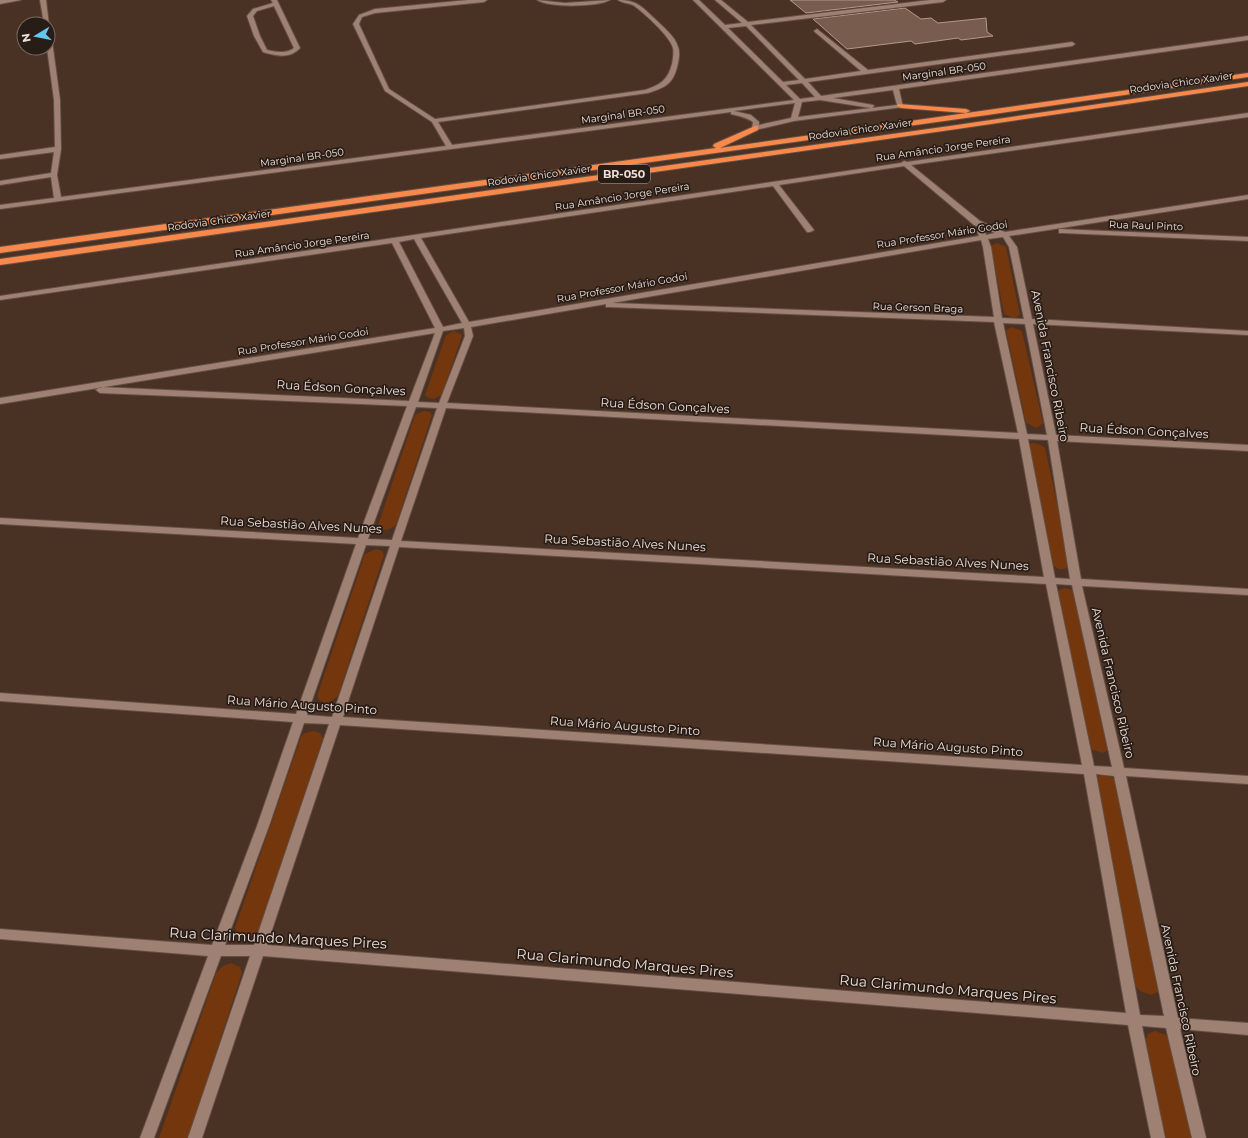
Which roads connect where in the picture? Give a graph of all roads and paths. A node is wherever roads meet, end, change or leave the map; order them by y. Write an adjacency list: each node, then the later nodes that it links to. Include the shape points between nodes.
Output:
1 (18, 0): 10 (street)
2 (43, 0): 12 (street)
3 (484, 0): 33 (street, via 375,11 357,18 356,24 387,90)
4 (540, 0): 5 (street, via 559,5)
5 (607, 0)
6 (621, 0): 33 (street, via 636,5 676,46 671,78 664,86 646,92)
7 (696, 0): 14 (street)
8 (718, 0): 13 (street)
9 (943, 0): 13 (street)
10 (0, 2)
11 (275, 2): 11 (street, via 297,48 293,52 274,54 265,51 257,36 250,16 255,10)
12 (46, 16)
13 (747, 24): 14 (street); 21 (street)
14 (724, 27): 22 (street)
15 (817, 31): 19 (street)
16 (1248, 38): 24 (street, Marginal BR-050)
17 (1072, 44): 19 (street)
18 (51, 56): 36 (street, via 57,100)
19 (866, 72): 21 (street)
20 (1248, 75): 30 (highway, Rodovia Chico Xavier / BR-050)
21 (802, 81): 22 (street); 25 (street)
22 (782, 84): 26 (street)
23 (1248, 84): 55 (highway, Rodovia Chico Xavier / BR-050)
24 (896, 88): 25 (street, Marginal BR-050); 27 (street)
25 (820, 98): 26 (street, Marginal BR-050); 28 (street)
26 (799, 101): 29 (street, Marginal BR-050); 32 (street)
27 (901, 106): 28 (street); 30 (highway)
28 (883, 108): 32 (street)
29 (721, 111): 34 (street, via 748,115 756,122); 35 (street, Marginal BR-050)
30 (987, 113): 37 (highway, Rodovia Chico Xavier / BR-050)
31 (1248, 114): 39 (street, Rua Amâncio Jorge Pereira)
32 (794, 119): 34 (street)
33 (434, 121): 35 (street)
34 (755, 128): 37 (highway)
35 (450, 147): 44 (street, Marginal BR-050)
36 (58, 150): 38 (street); 40 (street)
37 (705, 152): 54 (highway, Rodovia Chico Xavier / BR-050)
38 (0, 157)
39 (904, 163): 42 (street, Rua Amâncio Jorge Pereira); 46 (street)
40 (54, 175): 41 (street); 44 (street)
41 (0, 183)
42 (774, 183): 47 (street); 51 (street, Rua Amâncio Jorge Pereira)
43 (1248, 197): 48 (street, Rua Professor Mário Godoi)
44 (58, 199): 45 (street, Marginal BR-050)
45 (0, 207)
46 (978, 223): 49 (street); 50 (street)
47 (810, 230)
48 (1043, 230): 49 (street, Rua Professor Mário Godoi); 52 (street, Rua Raul Pinto)
49 (1005, 235): 50 (street, Rua Professor Mário Godoi); 59 (street, Avenida Francisco Ribeiro, via 1013,247)
50 (984, 237): 57 (street, Rua Professor Mário Godoi); 58 (street)
51 (417, 238): 53 (street, Rua Amâncio Jorge Pereira); 60 (street)
52 (1248, 239)
53 (395, 241): 56 (street, Rua Amâncio Jorge Pereira); 61 (street)
54 (0, 250)
55 (0, 262)
56 (0, 298)
57 (587, 304): 58 (street, Rua Gerson Braga); 60 (street, Rua Professor Mário Godoi)
58 (998, 320): 59 (street, Rua Gerson Braga); 67 (street)
59 (1028, 322): 62 (street, Rua Gerson Braga); 68 (street, Avenida Francisco Ribeiro)
60 (467, 325): 61 (street, Rua Professor Mário Godoi); 66 (street, via 469,336)
61 (440, 329): 63 (street, Rua Professor Mário Godoi); 65 (street)
62 (1248, 333)
63 (80, 389): 64 (street, Rua Professor Mário Godoi); 65 (street, Rua Édson Gonçalves)
64 (0, 401)
65 (412, 404): 66 (street, Rua Édson Gonçalves); 71 (street)
66 (442, 406): 67 (street, Rua Édson Gonçalves); 72 (street)
67 (1023, 437): 68 (street, Rua Édson Gonçalves); 73 (street)
68 (1052, 438): 69 (street, Rua Édson Gonçalves); 74 (street, Avenida Francisco Ribeiro)
69 (1248, 448)
70 (0, 521): 71 (street, Rua Sebastião Alves Nunes)
71 (363, 542): 72 (street, Rua Sebastião Alves Nunes); 77 (street)
72 (397, 543): 73 (street, Rua Sebastião Alves Nunes); 78 (street)
73 (1050, 581): 74 (street, Rua Sebastião Alves Nunes); 79 (street)
74 (1076, 582): 75 (street, Rua Sebastião Alves Nunes); 80 (street, Avenida Francisco Ribeiro)
75 (1248, 592)
76 (0, 697): 77 (street, Rua Mário Augusto Pinto)
77 (299, 718): 78 (street, Rua Mário Augusto Pinto); 84 (street, via 263,826)
78 (337, 721): 79 (street, Rua Mário Augusto Pinto); 83 (street)
79 (1089, 769): 80 (street, Rua Mário Augusto Pinto); 85 (street)
80 (1119, 771): 81 (street, Rua Mário Augusto Pinto); 86 (street, Avenida Francisco Ribeiro)
81 (1248, 780)
82 (0, 934): 84 (street, Rua Clarimundo Marques Pires)
83 (258, 950): 84 (street, Rua Clarimundo Marques Pires); 85 (street, Rua Clarimundo Marques Pires); 89 (street)
84 (216, 951): 88 (street)
85 (1134, 1020): 86 (street, Rua Clarimundo Marques Pires); 90 (street)
86 (1172, 1023): 87 (street, Rua Clarimundo Marques Pires); 91 (street, Avenida Francisco Ribeiro)
87 (1248, 1029)
88 (147, 1138)
89 (195, 1138)
90 (1158, 1138)
91 (1199, 1138)

